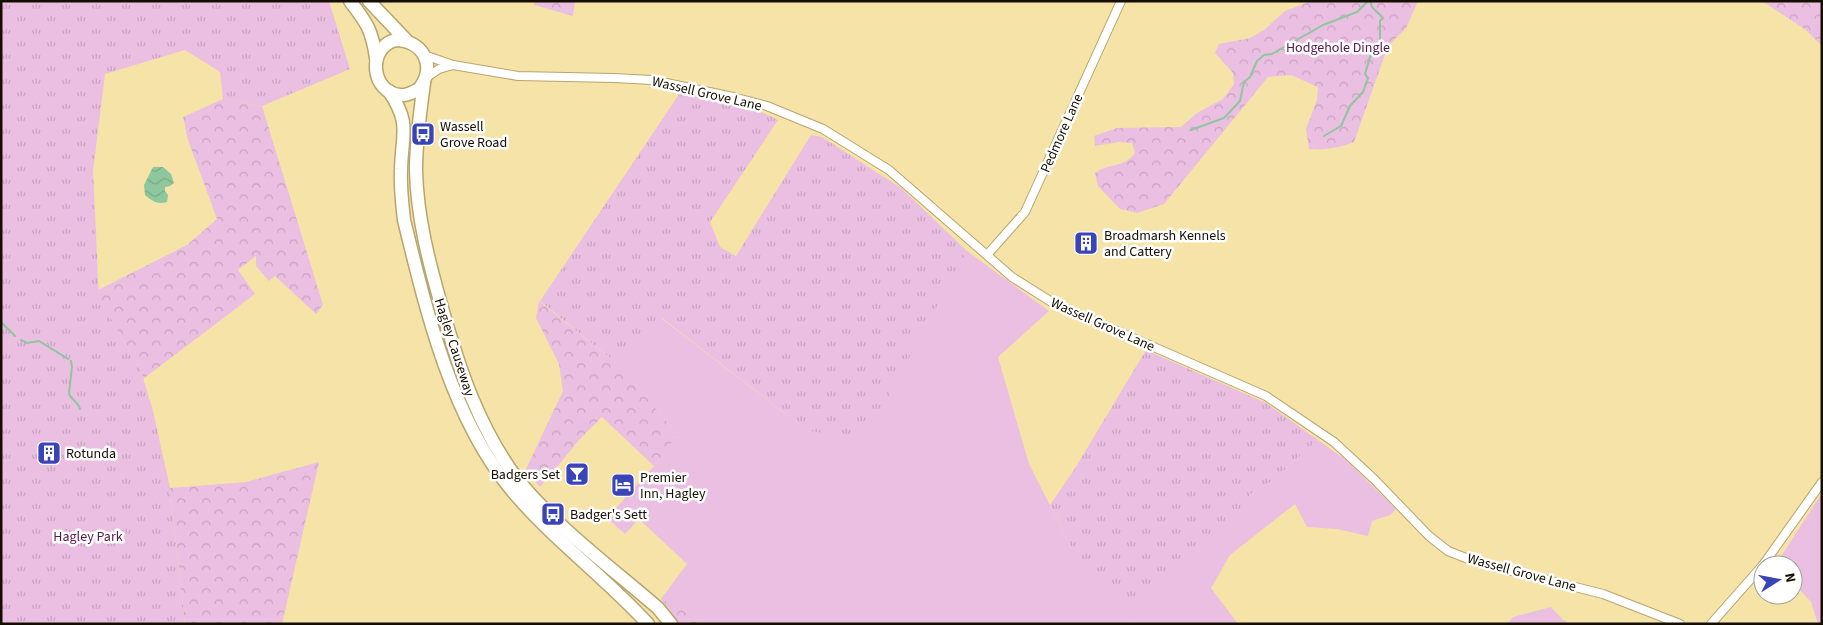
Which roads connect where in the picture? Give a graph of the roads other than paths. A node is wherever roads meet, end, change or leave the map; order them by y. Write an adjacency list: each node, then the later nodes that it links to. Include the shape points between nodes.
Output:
1 (350, 1): 6 (highway, via 369,26)
2 (369, 1): 4 (highway)
3 (1121, 1): 10 (street, Pedmore Lane, via 1025,212)
4 (406, 40): 5 (highway, via 416,45); 6 (highway, via 388,42)
5 (424, 55): 7 (street, Wassell Grove Lane); 8 (highway)
6 (376, 58): 9 (highway, via 377,76)
7 (453, 65): 8 (street, via 439,69); 10 (street, Wassell Grove Lane, via 518,76 652,80 767,106 823,130 889,170)
8 (425, 80): 9 (highway, via 420,89 407,94); 15 (highway, Hagley Causeway, via 416,170 420,221 459,366 479,415 500,454 548,512 658,608)
9 (389, 91): 14 (highway, Hagley Causeway, via 402,112 404,124 401,201 409,238 435,333 467,421 511,489)
10 (987, 255): 16 (street, Wassell Grove Lane, via 1053,304 1266,396 1334,442 1448,551 1476,562 1604,594)
11 (1822, 482): 12 (street)
12 (1770, 555)
13 (1753, 576): 17 (street)
14 (648, 624)
15 (671, 624)
16 (1680, 624)
17 (1711, 624)

